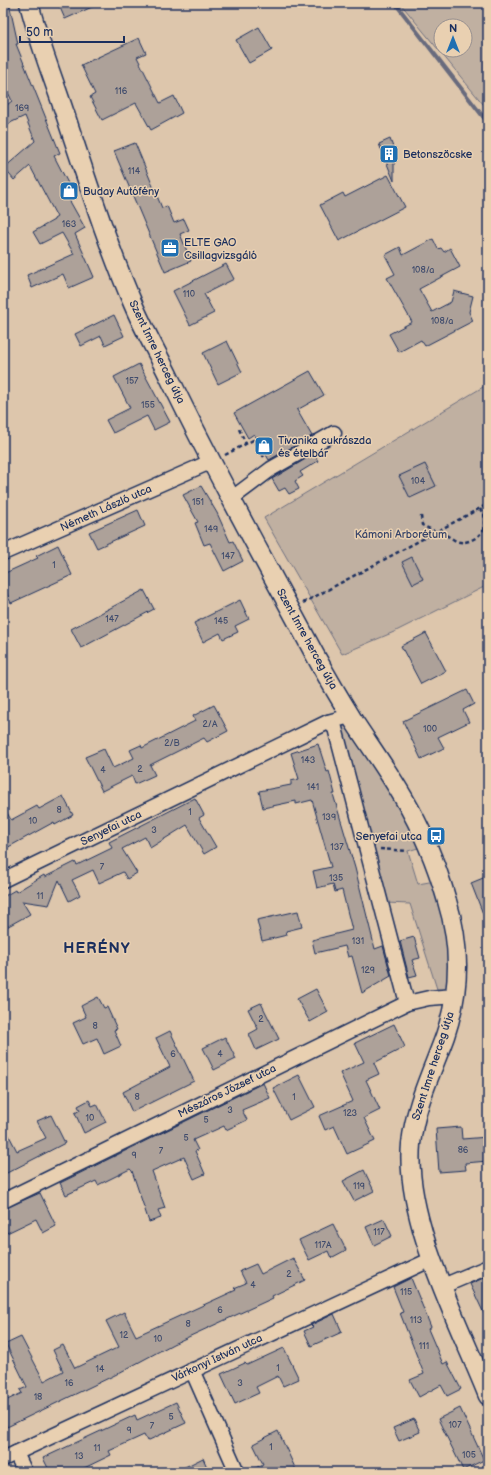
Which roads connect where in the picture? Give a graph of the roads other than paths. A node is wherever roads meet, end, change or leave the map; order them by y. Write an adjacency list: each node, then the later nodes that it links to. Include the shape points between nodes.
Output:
1 (29, 3): 3 (main road, Szent Imre herceg útja, via 121,275)
2 (334, 433): 4 (street, via 271,469)
3 (210, 462): 4 (main road, Szent Imre herceg útja); 5 (street, Németh László utca)
4 (231, 498): 6 (main road, Szent Imre herceg útja)
5 (3, 553)
6 (350, 716): 7 (street, Senyefai utca); 9 (main road, Szent Imre herceg útja, via 403,796 428,849 454,927 458,965)
7 (328, 722): 8 (street, Senyefai utca); 10 (street, via 335,728)
8 (3, 880)
9 (455, 996): 10 (street, Mészáros József utca); 12 (main road, Szent Imre herceg útja, via 443,1040 421,1097 411,1145 414,1196)
10 (407, 1003): 11 (street, Mészáros József utca)
11 (3, 1201)
12 (432, 1259): 14 (main road, Szent Imre herceg útja); 15 (street, Várkonyi István utca)
13 (488, 1267): 14 (street)
14 (443, 1286): 16 (main road, Szent Imre herceg útja)
15 (192, 1370): 17 (street, Várkonyi István utca); 20 (street)
16 (488, 1396)
17 (16, 1453): 18 (street, Várkonyi István utca); 19 (street)
18 (3, 1459)
19 (25, 1472)
20 (237, 1472)

